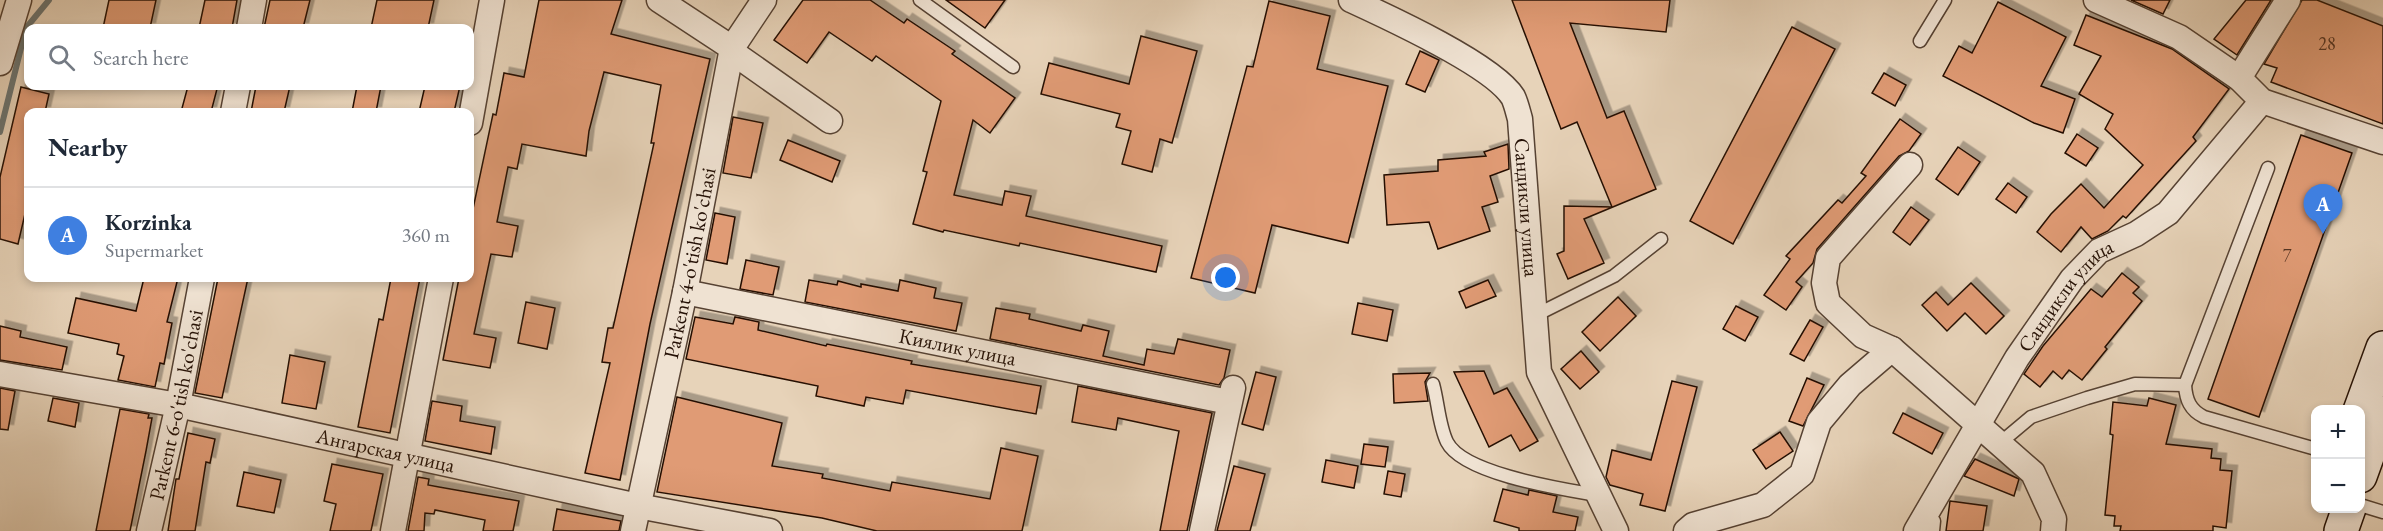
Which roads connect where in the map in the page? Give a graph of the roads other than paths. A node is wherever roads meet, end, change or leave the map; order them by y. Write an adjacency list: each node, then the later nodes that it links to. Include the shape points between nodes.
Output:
1 (20, 0): 14 (street)
2 (254, 0): 11 (street)
3 (492, 0): 20 (street)
4 (658, 0): 13 (street)
5 (764, 0): 13 (street, Parkent 4-o'tish ko'chasi)
6 (921, 0): 15 (lane)
7 (1351, 0): 29 (street, Сандикли улица, via 1416,31 1493,77 1513,97 1520,119)
8 (1945, 0): 12 (lane)
9 (2096, 0): 16 (street, via 2179,37)
10 (2288, 0): 16 (street)
11 (250, 24)
12 (1920, 41)
13 (732, 50): 21 (street); 28 (street, Parkent 4-o'tish ko'chasi)
14 (0, 63)
15 (1013, 67)
16 (2239, 78): 18 (street)
17 (237, 90): 19 (street)
18 (2262, 101): 22 (street); 38 (street, Сандикли улица, via 2168,213 2099,251 2072,279)
19 (234, 108)
20 (473, 108)
21 (830, 121)
22 (2383, 142)
23 (1910, 165): 31 (street, via 1828,258 1824,283 1828,303 1863,336)
24 (2268, 168): 34 (lane)
25 (1661, 239): 29 (lane, via 1614,276)
26 (201, 282): 35 (street, Parkent 6-o'tish ko'chasi)
27 (440, 282): 41 (street)
28 (685, 292): 44 (street, Parkent 4-o'tish ko'chasi); 54 (street, Киялик улица, via 1231,395)
29 (1534, 316): 43 (street, Сандикли улица, via 1539,372)
30 (2383, 348): 36 (street)
31 (1892, 349): 38 (street); 56 (street, via 1850,385 1819,422 1802,474 1763,505 1693,525)
32 (0, 374): 35 (street, Ангарская улица)
33 (1433, 384): 43 (lane, via 1447,442 1465,460 1523,482)
34 (2185, 385): 39 (lane, via 2135,384 2087,398 2031,417); 40 (lane, via 2190,405 2204,417)
35 (178, 405): 41 (street, Ангарская улица); 50 (street, Parkent 6-o'tish ko'chasi)
36 (2363, 405)
37 (2383, 413): 42 (street)
38 (1977, 423): 39 (street); 49 (street, Сандикли улица)
39 (2000, 443): 57 (street, via 2033,473 2054,519)
40 (2311, 448)
41 (409, 454): 44 (street, Ангарская улица); 51 (street)
42 (2365, 465)
43 (1596, 495): 55 (street, Сандикли улица)
44 (638, 506): 52 (street, Parkent 4-o'tish ko'chasi); 53 (street, Ангарская улица)
45 (2365, 506): 46 (lane)
46 (2383, 512)
47 (2324, 513): 58 (street)
48 (2347, 513): 59 (street)
49 (1928, 528)
50 (149, 531)
51 (393, 531)
52 (633, 531)
53 (770, 531)
54 (1202, 531)
55 (1616, 531)
56 (1686, 531)
57 (2053, 531)
58 (2318, 531)
59 (2341, 531)

